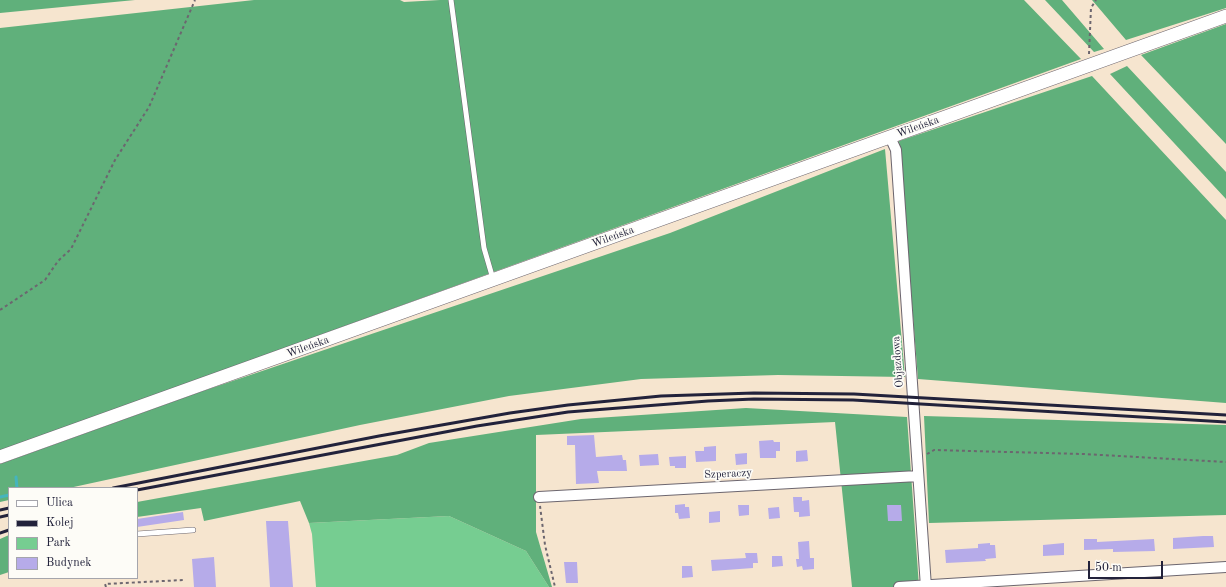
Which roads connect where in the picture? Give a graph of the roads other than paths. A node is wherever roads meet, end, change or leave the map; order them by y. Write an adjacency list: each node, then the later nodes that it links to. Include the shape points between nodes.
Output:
1 (451, 0): 4 (lane, via 484,248)
2 (1226, 16): 3 (street, Wileńska)
3 (890, 137): 4 (street, Wileńska); 6 (street, Objazdowa, via 896,150)
4 (493, 280): 5 (street, Wileńska)
5 (0, 457)
6 (918, 476): 7 (street, Szperaczy); 11 (street, Objazdowa)
7 (539, 497)
8 (193, 530): 9 (lane)
9 (138, 534)
10 (1226, 567): 11 (street)
11 (926, 586): 12 (street)
12 (900, 587)

